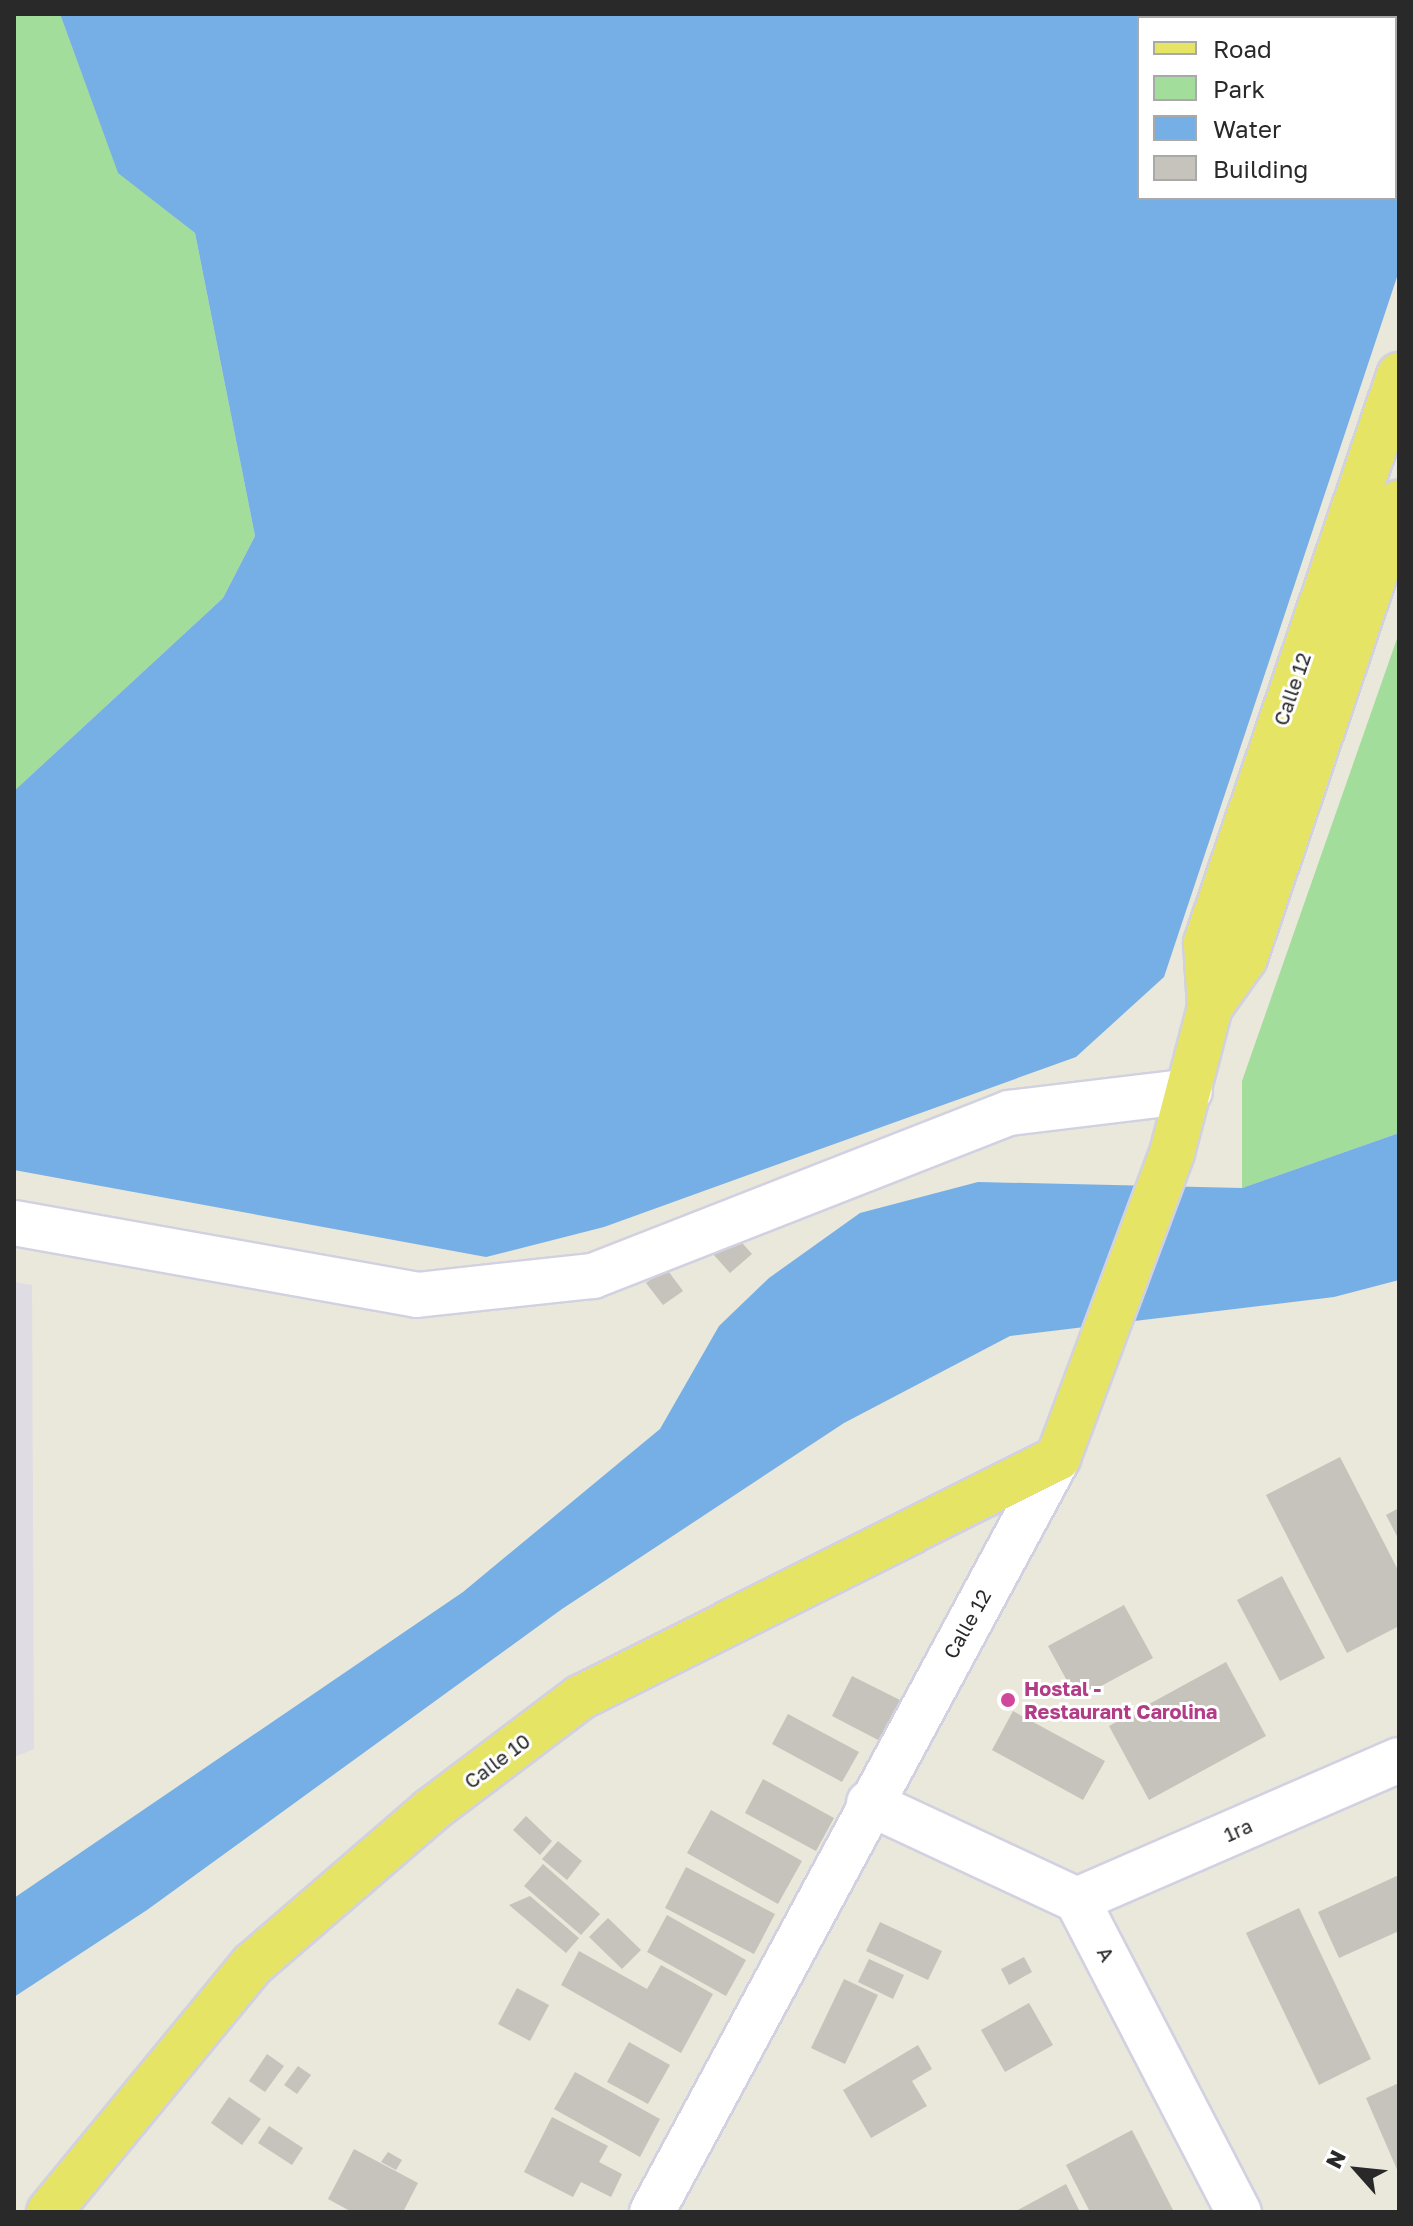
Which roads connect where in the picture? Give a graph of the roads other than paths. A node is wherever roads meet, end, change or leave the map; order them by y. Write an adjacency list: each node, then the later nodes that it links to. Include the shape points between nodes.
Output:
1 (1399, 375): 3 (main road, Calle 12, via 1206,943)
2 (1399, 502): 3 (main road, Calle 12, via 1245,958)
3 (1210, 1007): 4 (main road, Calle 12)
4 (1190, 1091): 5 (street, via 1009,1113 593,1276 417,1295); 6 (main road, Calle 12, via 1095,1369)
5 (14, 1223)
6 (1058, 1458): 8 (street, Calle 12); 10 (main road, Calle 10, via 581,1697 430,1811 253,1964)
7 (1399, 1760): 9 (street, 1ra)
8 (869, 1803): 9 (street); 11 (street, Calle 12)
9 (1077, 1900): 12 (street, A)
10 (49, 2212)
11 (652, 2212)
12 (1239, 2212)

